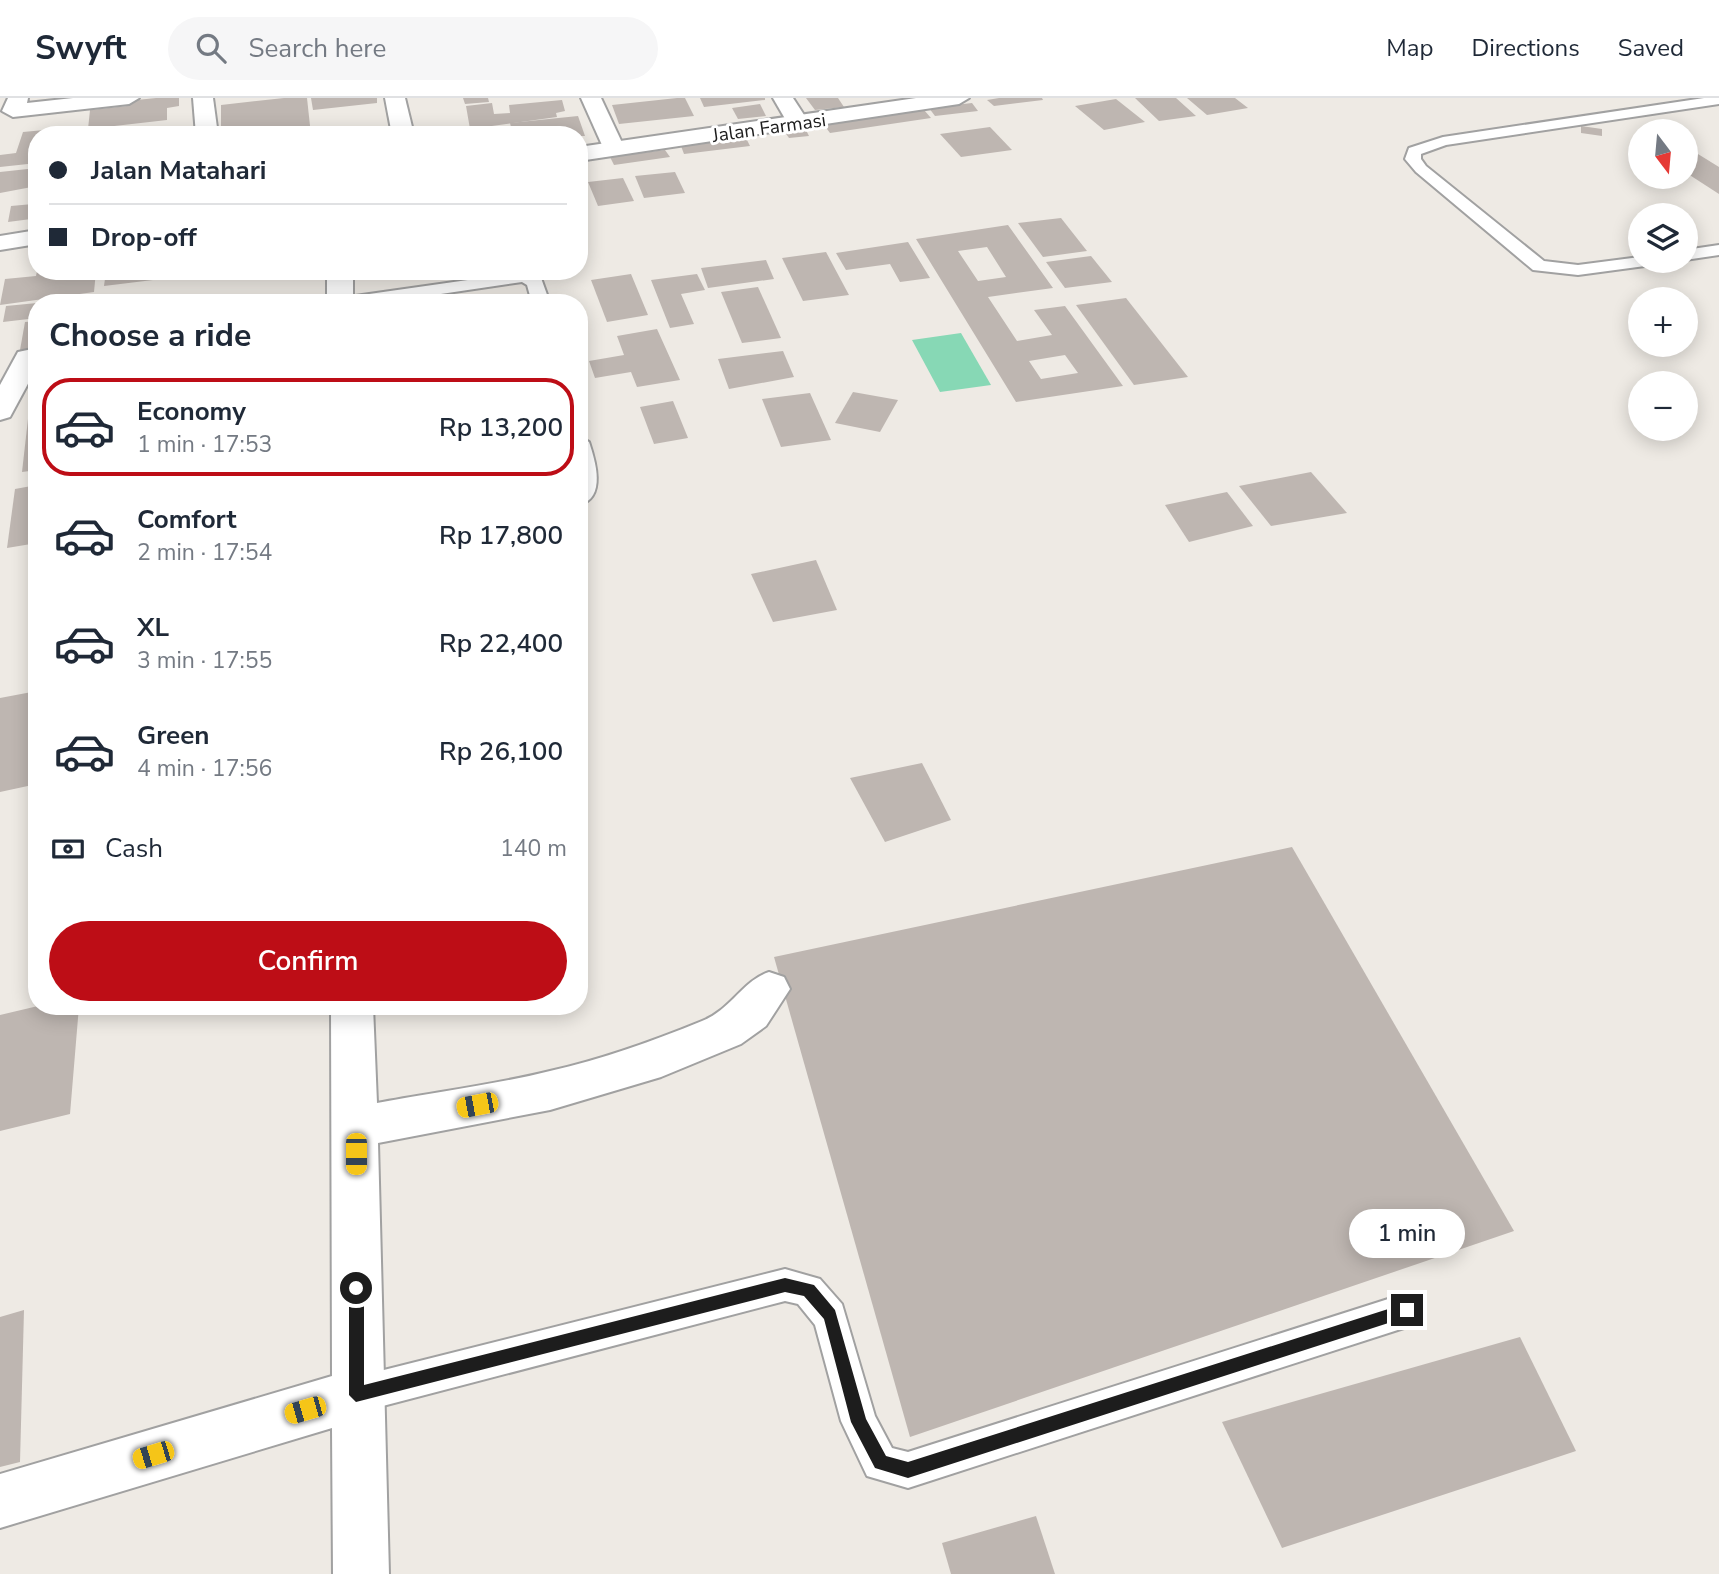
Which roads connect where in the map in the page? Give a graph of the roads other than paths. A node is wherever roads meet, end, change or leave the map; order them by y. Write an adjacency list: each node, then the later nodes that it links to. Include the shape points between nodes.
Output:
1 (129, 98): 8 (street)
2 (203, 98): 10 (street)
3 (395, 98): 11 (street)
4 (592, 98): 12 (street)
5 (783, 98): 9 (street)
6 (959, 98): 9 (street, Jalan Farmasi)
7 (1719, 100): 18 (lane, via 1443,141 1414,151 1413,159 1421,169 1539,266 1578,271)
8 (10, 108)
9 (799, 124): 12 (street, Jalan Farmasi)
10 (206, 126)
11 (401, 126)
12 (614, 149): 13 (street, Jalan Farmasi)
13 (588, 153)
14 (28, 238): 15 (street)
15 (0, 243)
16 (1719, 250): 17 (lane)
17 (1698, 253)
18 (1628, 264)
19 (503, 280): 20 (lane)
20 (404, 294)
21 (28, 358): 22 (street)
22 (0, 362)
23 (28, 364): 24 (street)
24 (0, 411)
25 (769, 989): 27 (street, via 751,1013 726,1031 645,1064 550,1091)
26 (352, 1015): 27 (street)
27 (356, 1127): 29 (street)
28 (1407, 1310): 29 (lane, via 908,1470 880,1462 859,1422 830,1315 808,1290 785,1285)
29 (356, 1395): 30 (street); 31 (street)
30 (0, 1501)
31 (361, 1574)

